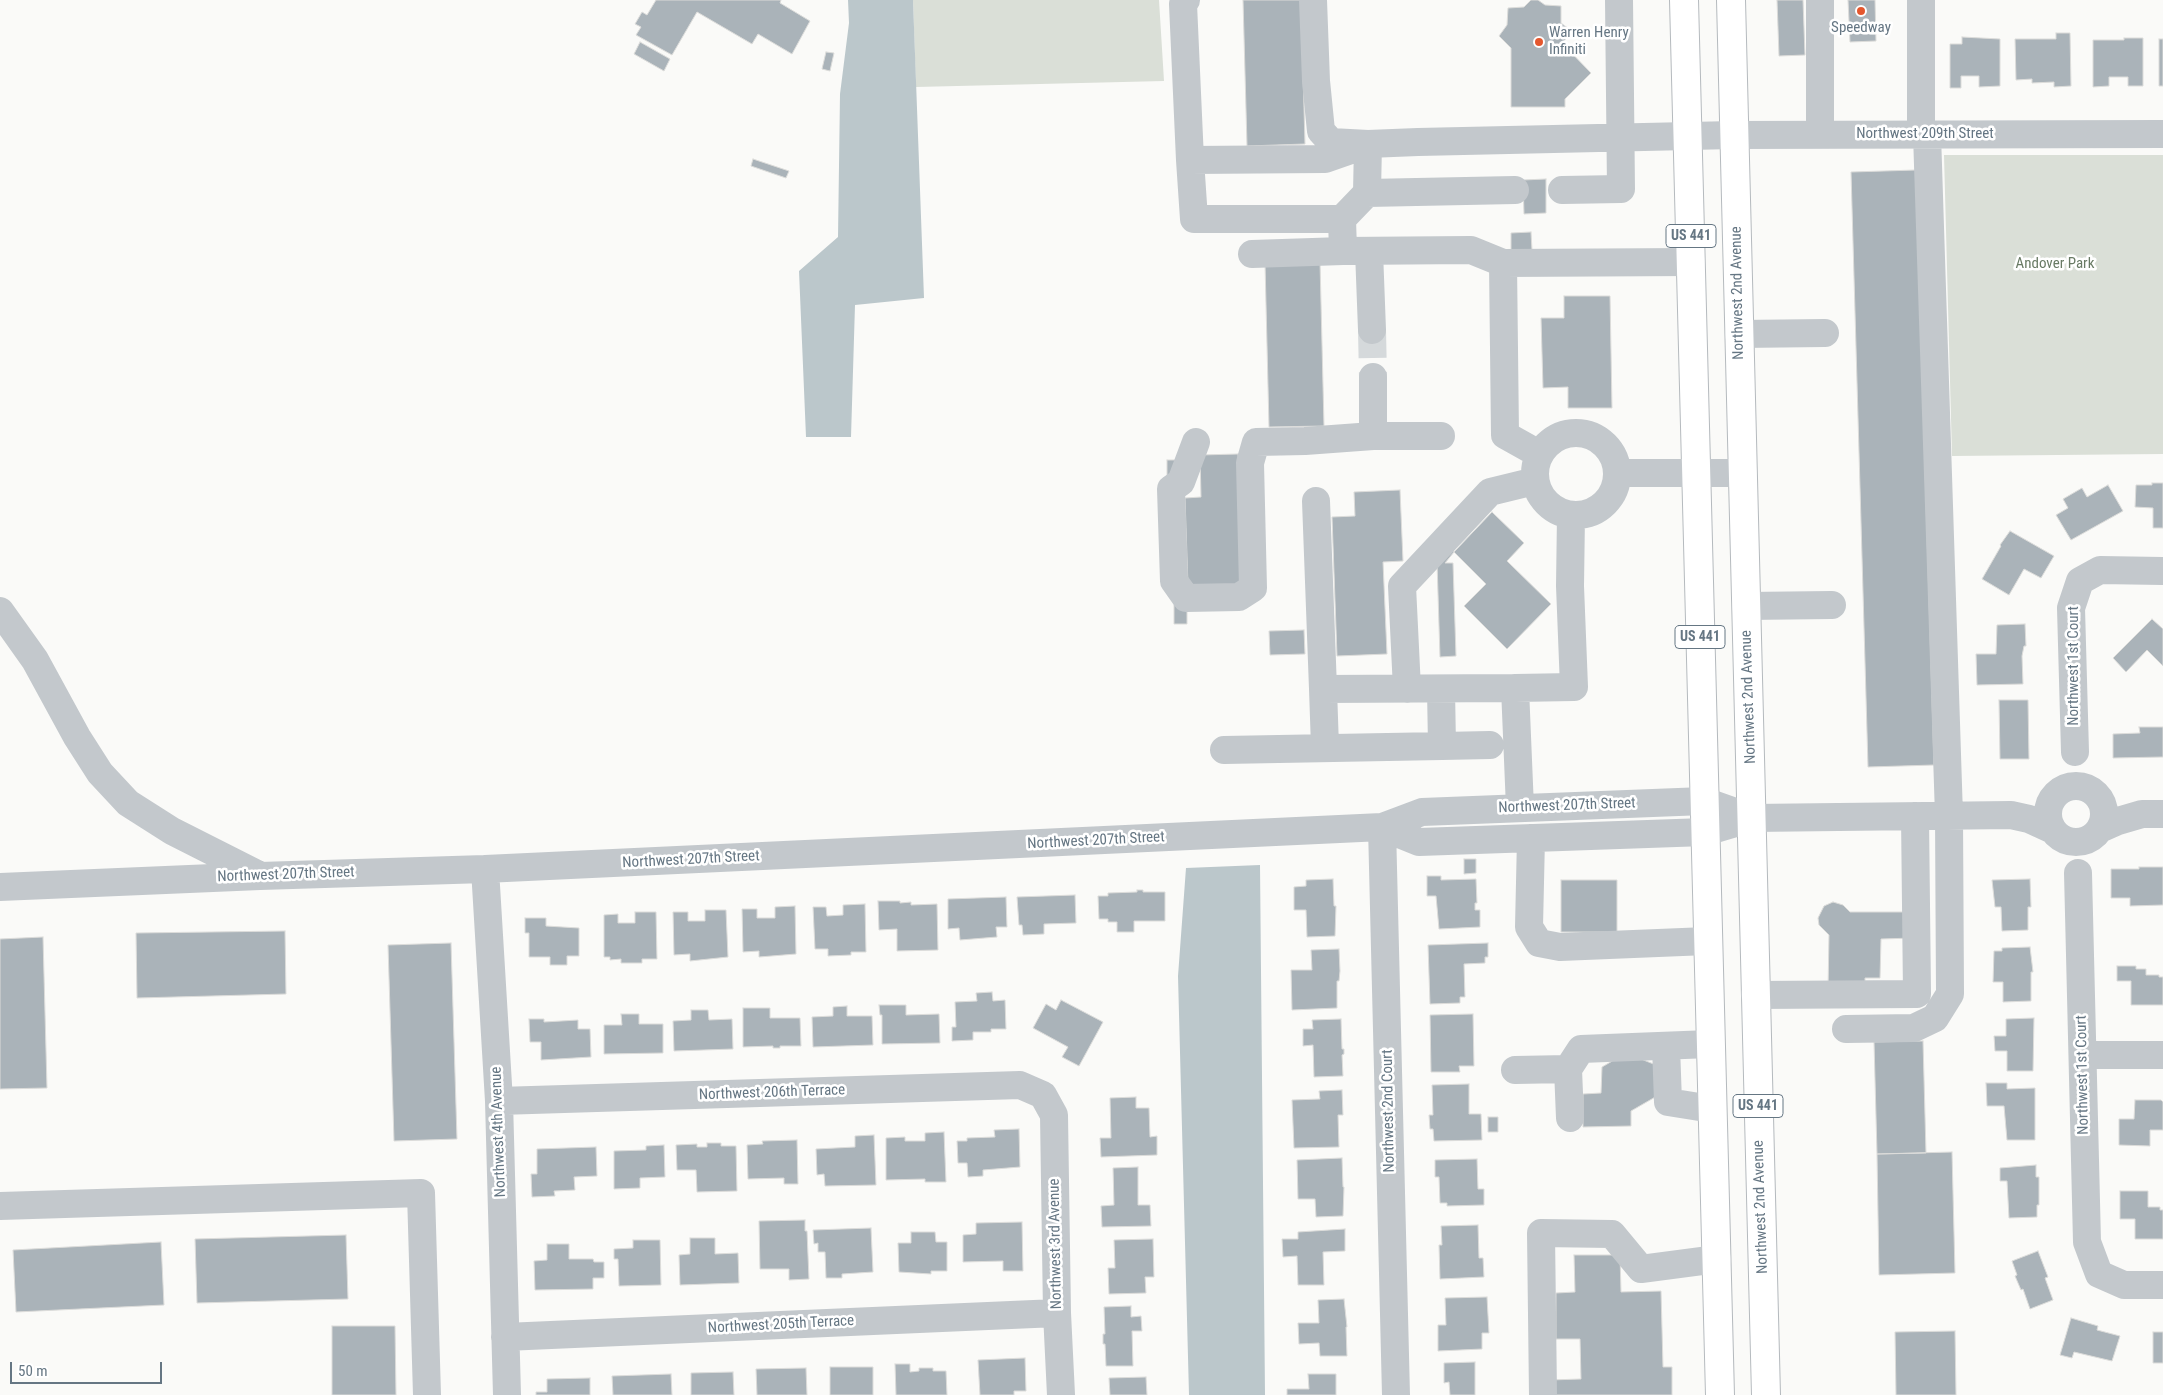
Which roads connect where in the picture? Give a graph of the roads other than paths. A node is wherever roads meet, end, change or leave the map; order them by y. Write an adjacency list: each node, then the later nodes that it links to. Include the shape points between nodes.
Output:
1 (1186, 0): 15 (street)
2 (1313, 0): 14 (street, via 1321,131 1331,142)
3 (1619, 0): 13 (street)
4 (1684, 0): 12 (main road, US 441)
5 (1730, 0): 11 (main road, Northwest 2nd Avenue / US 441)
6 (1820, 0): 8 (street)
7 (1921, 0): 9 (street)
8 (1820, 134): 9 (street, Northwest 209th Street); 11 (street, Northwest 209th Street)
9 (1924, 134): 10 (street, Northwest 209th Street); 58 (street)
10 (2163, 134)
11 (1734, 135): 12 (street, Northwest 209th Street); 26 (main road, Northwest 2nd Avenue / US 441)
12 (1688, 136): 13 (street, Northwest 209th Street); 22 (main road, US 441)
13 (1621, 138): 14 (street, Northwest 209th Street); 17 (street, via 1621,189)
14 (1368, 144): 15 (street, via 1325,159); 18 (street)
15 (1190, 160): 19 (street, via 1194,219)
16 (1514, 190): 18 (street)
17 (1562, 190)
18 (1367, 193): 19 (street)
19 (1342, 219): 20 (street)
20 (1356, 251): 21 (street); 23 (street, via 1471,250); 24 (street)
21 (1252, 254)
22 (1691, 262): 23 (street); 33 (main road, US 441)
23 (1503, 263): 31 (street, via 1505,435)
24 (1372, 330)
25 (1826, 333): 26 (street)
26 (1739, 334): 34 (main road, Northwest 2nd Avenue / US 441)
27 (1373, 377): 28 (street)
28 (1373, 436): 29 (street); 30 (street, via 1256,442 1250,463 1253,588 1239,597 1186,598 1174,581 1171,490 1181,482)
29 (1441, 436)
30 (1196, 442)
31 (1540, 454): 32 (street, via 1548,443 1560,436 1588,434 1610,451); 35 (street)
32 (1617, 473): 33 (street); 37 (street, via 1614,490 1607,501 1597,510)
33 (1697, 473): 34 (street); 53 (main road, US 441)
34 (1743, 473): 40 (main road, Northwest 2nd Avenue / US 441)
35 (1535, 481): 37 (street, via 1548,504); 44 (street, via 1490,492 1402,586)
36 (1316, 501): 43 (street)
37 (1571, 515): 42 (street, via 1574,687)
38 (2163, 571): 50 (street, Northwest 1st Court, via 2100,570 2080,581 2071,608)
39 (1832, 605): 40 (street)
40 (1746, 606): 59 (main road, Northwest 2nd Avenue / US 441)
41 (0, 611): 67 (street, via 34,660 100,772 128,802 172,831)
42 (1515, 688): 45 (street); 54 (street)
43 (1323, 689): 44 (street); 48 (street)
44 (1407, 689): 45 (street)
45 (1441, 689): 47 (street)
46 (1490, 745): 47 (street)
47 (1442, 746): 48 (street)
48 (1325, 747): 49 (street)
49 (1224, 750)
50 (2075, 752): 51 (street, Northwest 1st Court, via 2071,771); 52 (street, Northwest 1st Court, via 2081,772)
51 (2059, 793): 52 (street, via 2080,787); 56 (street, Northwest 207th Street, via 2042,804); 63 (street, via 2050,804 2048,813)
52 (2096, 795): 55 (street, via 2121,809); 62 (street, via 2104,812)
53 (1704, 801): 54 (street, Northwest 207th Street); 59 (street, Northwest 207th Street); 61 (main road, US 441)
54 (1520, 808): 60 (street, Northwest 207th Street, via 1422,812)
55 (2152, 814): 62 (street, via 2118,821)
56 (2011, 815): 58 (street, Northwest 207th Street); 63 (street, Northwest 207th Street, via 2029,819)
57 (1915, 816): 58 (street, Northwest 207th Street); 59 (street, Northwest 207th Street); 70 (street, via 1917,994)
58 (1949, 816): 71 (street, via 1950,994 1935,1018 1914,1028)
59 (1752, 818): 61 (street, Northwest 207th Street); 70 (main road, Northwest 2nd Avenue / US 441)
60 (1382, 827): 64 (street, Northwest 207th Street, via 1419,842); 65 (street, Northwest 207th Street); 90 (street, Northwest 2nd Court)
61 (1705, 832): 64 (street, Northwest 207th Street); 69 (main road, US 441)
62 (2097, 833): 63 (street, via 2076,843); 66 (street, Northwest 1st Court)
63 (2056, 834): 66 (street, Northwest 1st Court, via 2073,858)
64 (1531, 838): 69 (street, via 1529,927 1538,942 1560,947)
65 (484, 869): 67 (street, Northwest 207th Street); 79 (street, Northwest 4th Avenue)
66 (2078, 873): 74 (street, Northwest 1st Court)
67 (260, 876): 68 (street, Northwest 207th Street)
68 (0, 887)
69 (1707, 941): 72 (main road, US 441)
70 (1755, 995): 93 (main road, Northwest 2nd Avenue / US 441)
71 (1846, 1029)
72 (1710, 1044): 73 (street); 80 (main road, US 441)
73 (1666, 1046): 76 (street, via 1581,1049); 80 (street, via 1668,1102)
74 (2083, 1055): 75 (street); 84 (street, Northwest 1st Court, via 2087,1242 2099,1274 2124,1285)
75 (2163, 1055)
76 (1568, 1069): 77 (street); 81 (street)
77 (1515, 1070)
78 (1043, 1095): 79 (street, Northwest 206th Terrace, via 1020,1085); 85 (street, Northwest 3rd Avenue, via 1054,1115)
79 (498, 1101): 86 (street, Northwest 4th Avenue)
80 (1712, 1109): 83 (main road, US 441)
81 (1570, 1118)
82 (0, 1206): 87 (street, via 421,1193)
83 (1716, 1259): 91 (street, via 1641,1269 1612,1234 1541,1233); 92 (main road, US 441)
84 (2163, 1285)
85 (1057, 1313): 86 (street, Northwest 205th Terrace); 89 (street, Northwest 3rd Avenue)
86 (505, 1337): 88 (street, Northwest 4th Avenue)
87 (427, 1395)
88 (507, 1395)
89 (1061, 1395)
90 (1396, 1395)
91 (1543, 1395)
92 (1720, 1395)
93 (1766, 1395)

